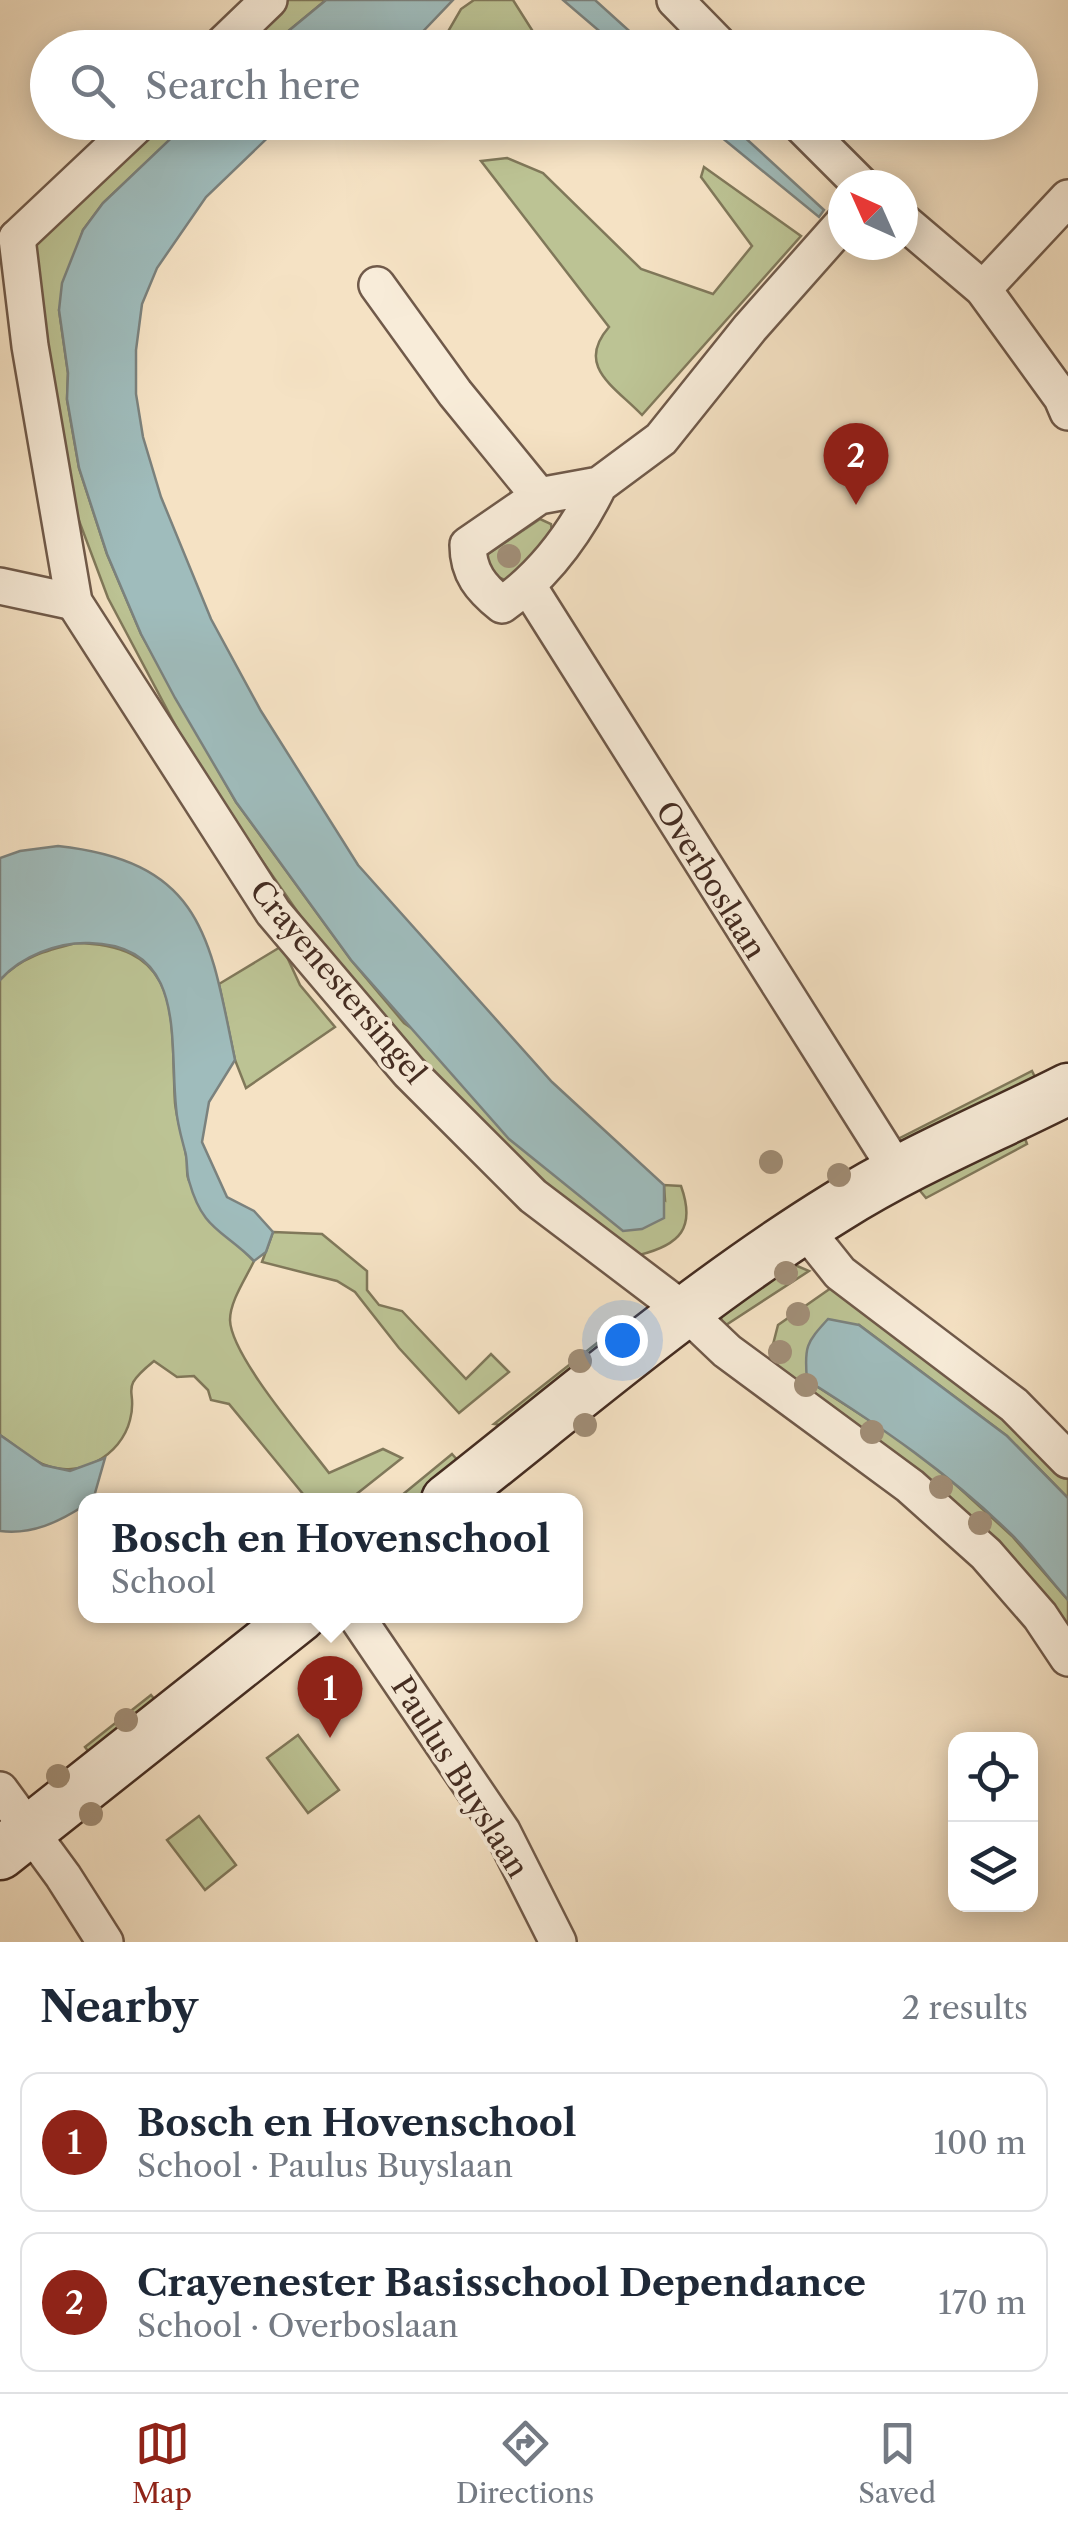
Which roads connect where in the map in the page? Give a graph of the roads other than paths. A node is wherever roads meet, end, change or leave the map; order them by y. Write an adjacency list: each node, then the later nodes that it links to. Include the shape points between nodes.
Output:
1 (270, 0): 3 (street)
2 (679, 2): 4 (street)
3 (238, 30)
4 (705, 30)
5 (119, 140): 9 (street, Crayenestersingel)
6 (816, 140): 7 (street)
7 (846, 170)
8 (1068, 198): 13 (street)
9 (8, 234): 19 (street, Crayenestersingel)
10 (918, 234): 13 (street)
11 (828, 240): 15 (street, via 661,439)
12 (377, 286): 16 (street)
13 (983, 290): 14 (street)
14 (1068, 412)
15 (600, 484): 16 (street); 18 (street, via 578,527)
16 (539, 496): 18 (street, via 468,545 468,565 502,605)
17 (0, 586): 19 (street)
18 (528, 586): 21 (street, Overboslaan)
19 (74, 602): 23 (street, Crayenestersingel, via 286,927 409,1072 533,1196)
20 (1068, 1088): 21 (street)
21 (898, 1172): 22 (street)
22 (804, 1228): 23 (street); 24 (street, via 840,1273 1014,1405)
23 (687, 1315): 25 (street); 28 (street, Crayenestersingel, via 910,1486 986,1554)
24 (1068, 1460)
25 (455, 1493)
26 (291, 1623): 30 (street)
27 (361, 1623): 32 (street, Paulus Buyslaan, via 502,1831)
28 (1068, 1658)
29 (0, 1790): 30 (street)
30 (15, 1842): 31 (street)
31 (105, 1942)
32 (558, 1942)

